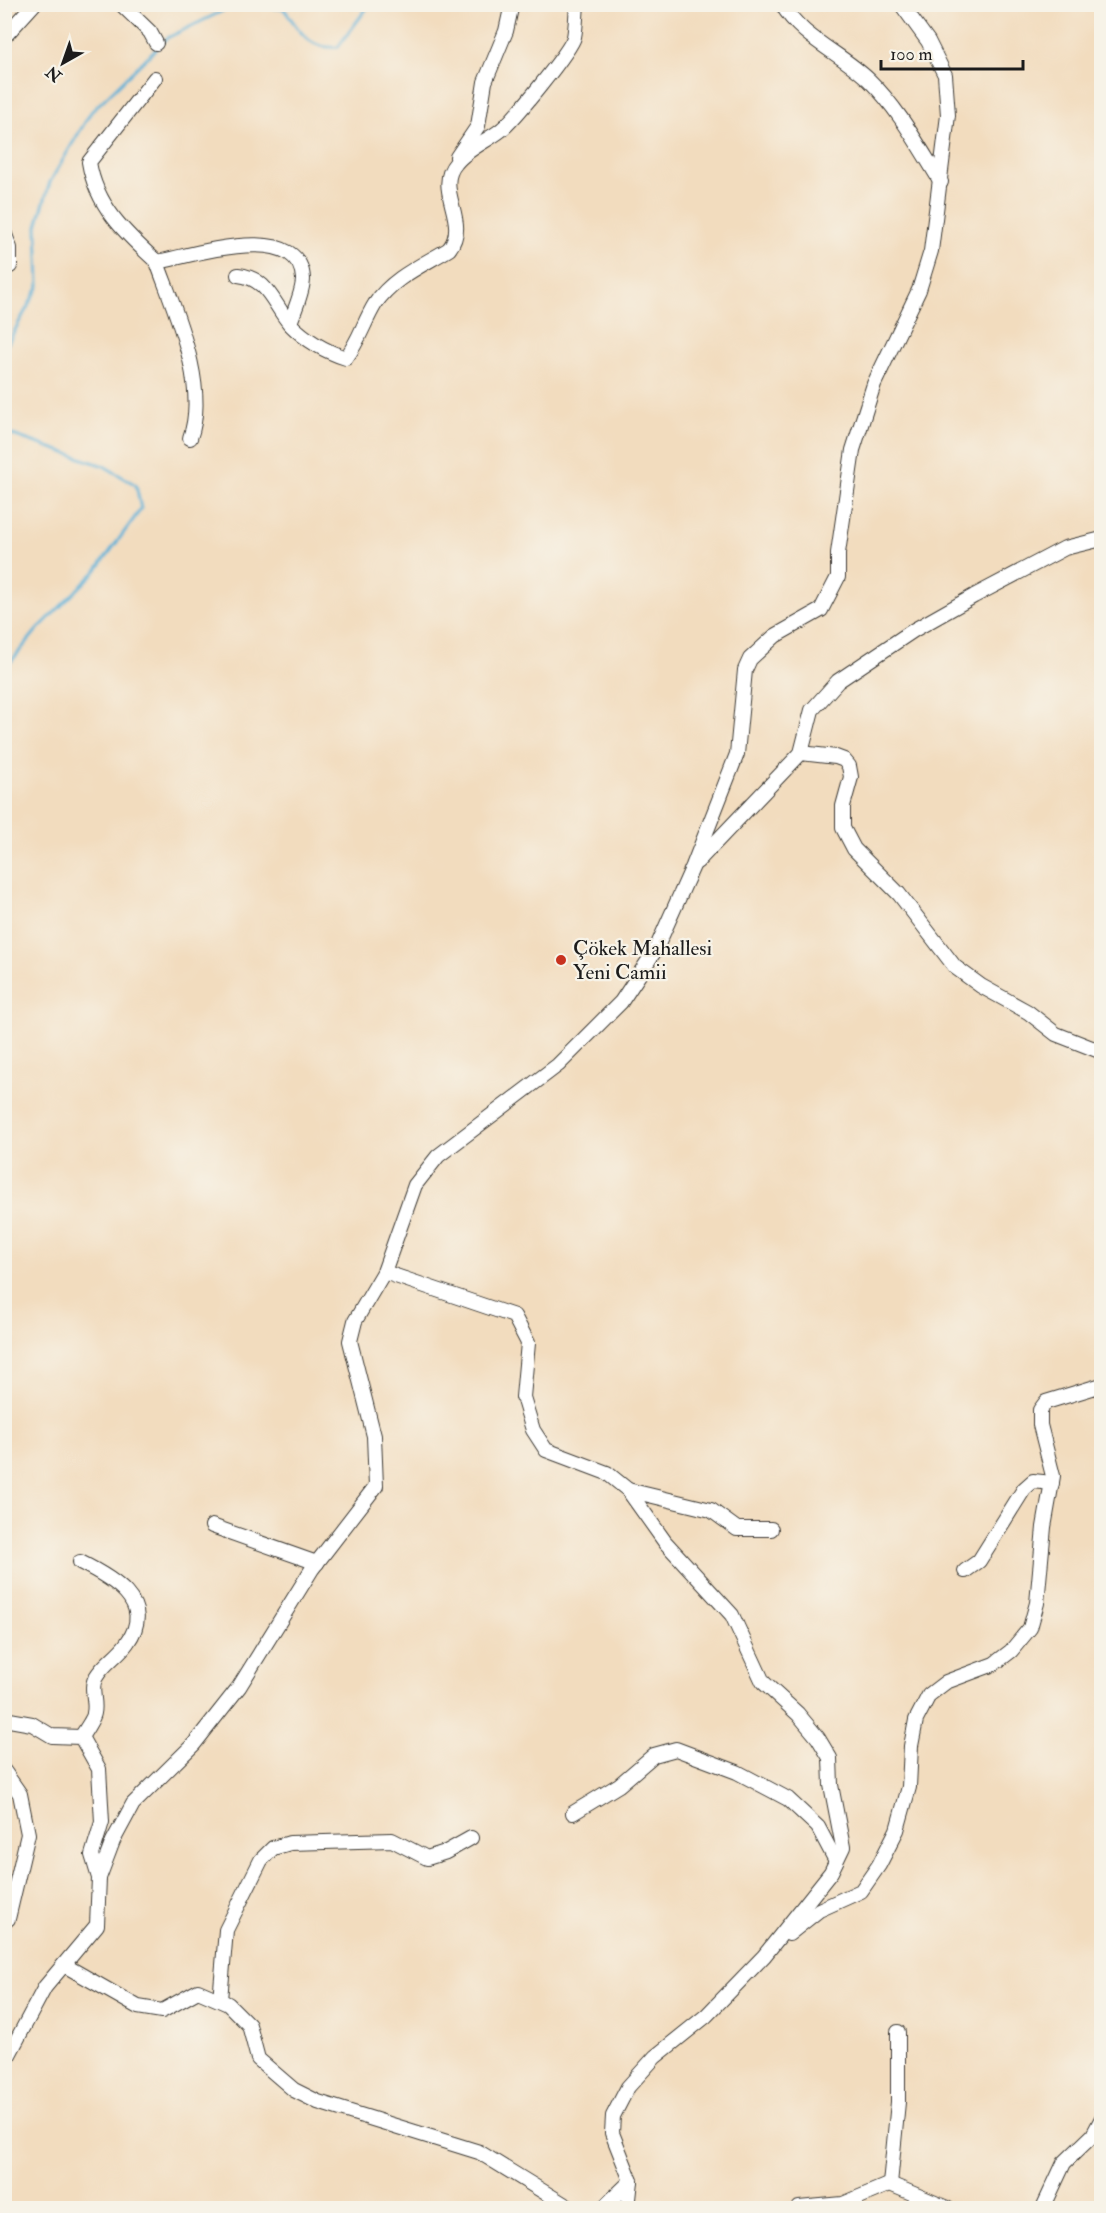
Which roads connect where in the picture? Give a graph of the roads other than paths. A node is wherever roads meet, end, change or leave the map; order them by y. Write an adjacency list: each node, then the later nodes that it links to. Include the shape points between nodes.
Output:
1 (34, 4): 7 (street)
2 (122, 4): 8 (street)
3 (512, 4): 10 (street, via 506,31 485,82 478,126)
4 (577, 4): 10 (street, via 574,38 560,63 503,128)
5 (782, 4): 11 (street, via 791,21 868,80 901,118)
6 (901, 4): 11 (street, via 928,41 945,75 948,115)
7 (4, 37)
8 (156, 43)
9 (155, 78): 13 (street, via 89,162 93,183 106,210)
10 (456, 162): 16 (street, via 447,186 456,215 455,241 449,249 390,285 374,305 346,358 325,352)
11 (941, 182): 20 (street, via 931,250 919,290 874,384 853,450 838,577 821,610 776,636 750,659 745,670 737,754)
12 (4, 232): 14 (street, via 10,248)
13 (157, 262): 16 (street, via 249,244 279,247 297,260 303,280); 17 (street, via 190,358 195,425)
14 (10, 266)
15 (238, 275): 16 (street, via 250,276 267,289)
16 (290, 323)
17 (190, 438)
18 (1101, 539): 19 (street, via 1065,548 974,596 838,681 812,710)
19 (801, 753): 20 (street); 21 (street, via 836,757 849,766 851,777 843,806 843,828 854,849 898,894 955,967 1056,1034)
20 (693, 866): 22 (street, via 656,950 621,1002 558,1065 438,1156 415,1185)
21 (1101, 1052)
22 (384, 1272): 25 (street, via 514,1316 528,1343 523,1396 533,1430 546,1450 608,1473); 29 (street, via 355,1321 350,1341 374,1436 376,1486)
23 (1101, 1385): 24 (street, via 1046,1401 1040,1410)
24 (1052, 1483): 30 (street, via 1033,1481 1024,1488 980,1561); 39 (street, via 1037,1603 1030,1628 994,1664 946,1682 929,1695 916,1720 910,1746 909,1787 897,1830 879,1865 861,1891 798,1924)
25 (628, 1490): 27 (street, via 711,1510 737,1529); 36 (street, via 665,1542 732,1615 763,1682 798,1714 830,1758 843,1847)
26 (212, 1526): 29 (street)
27 (771, 1529)
28 (80, 1562): 32 (street, via 113,1578 125,1589 133,1603 135,1620 127,1642 95,1678 94,1713)
29 (318, 1563): 37 (street, via 238,1687 194,1744 134,1804)
30 (965, 1571)
31 (4, 1719): 32 (street, via 32,1724 52,1736)
32 (81, 1737): 37 (street, via 99,1769 102,1822 92,1854)
33 (4, 1771): 38 (street, via 20,1794 28,1834 8,1919)
34 (573, 1813): 36 (street, via 619,1785 654,1755 676,1749 737,1772 788,1799 818,1827)
35 (471, 1838): 41 (street, via 427,1858 392,1840 290,1843 273,1848 261,1860 226,1930)
36 (836, 1861): 39 (street)
37 (99, 1878): 40 (street, via 97,1925)
38 (4, 1922)
39 (765, 1955): 45 (street, via 628,2087 613,2116 612,2133)
40 (64, 1965): 41 (street, via 138,2007 162,2011 198,1991); 43 (street, via 45,1987)
41 (220, 2000): 47 (street, via 249,2025 258,2059 294,2090 328,2106 479,2152)
42 (898, 2032): 46 (street, via 898,2102)
43 (4, 2064)
44 (1101, 2118): 52 (street, via 1093,2135 1064,2163)
45 (631, 2181): 48 (street); 49 (street)
46 (890, 2184): 50 (street, via 843,2204); 51 (street)
47 (570, 2208)
48 (603, 2208)
49 (628, 2208)
50 (799, 2208)
51 (947, 2208)
52 (1043, 2208)

